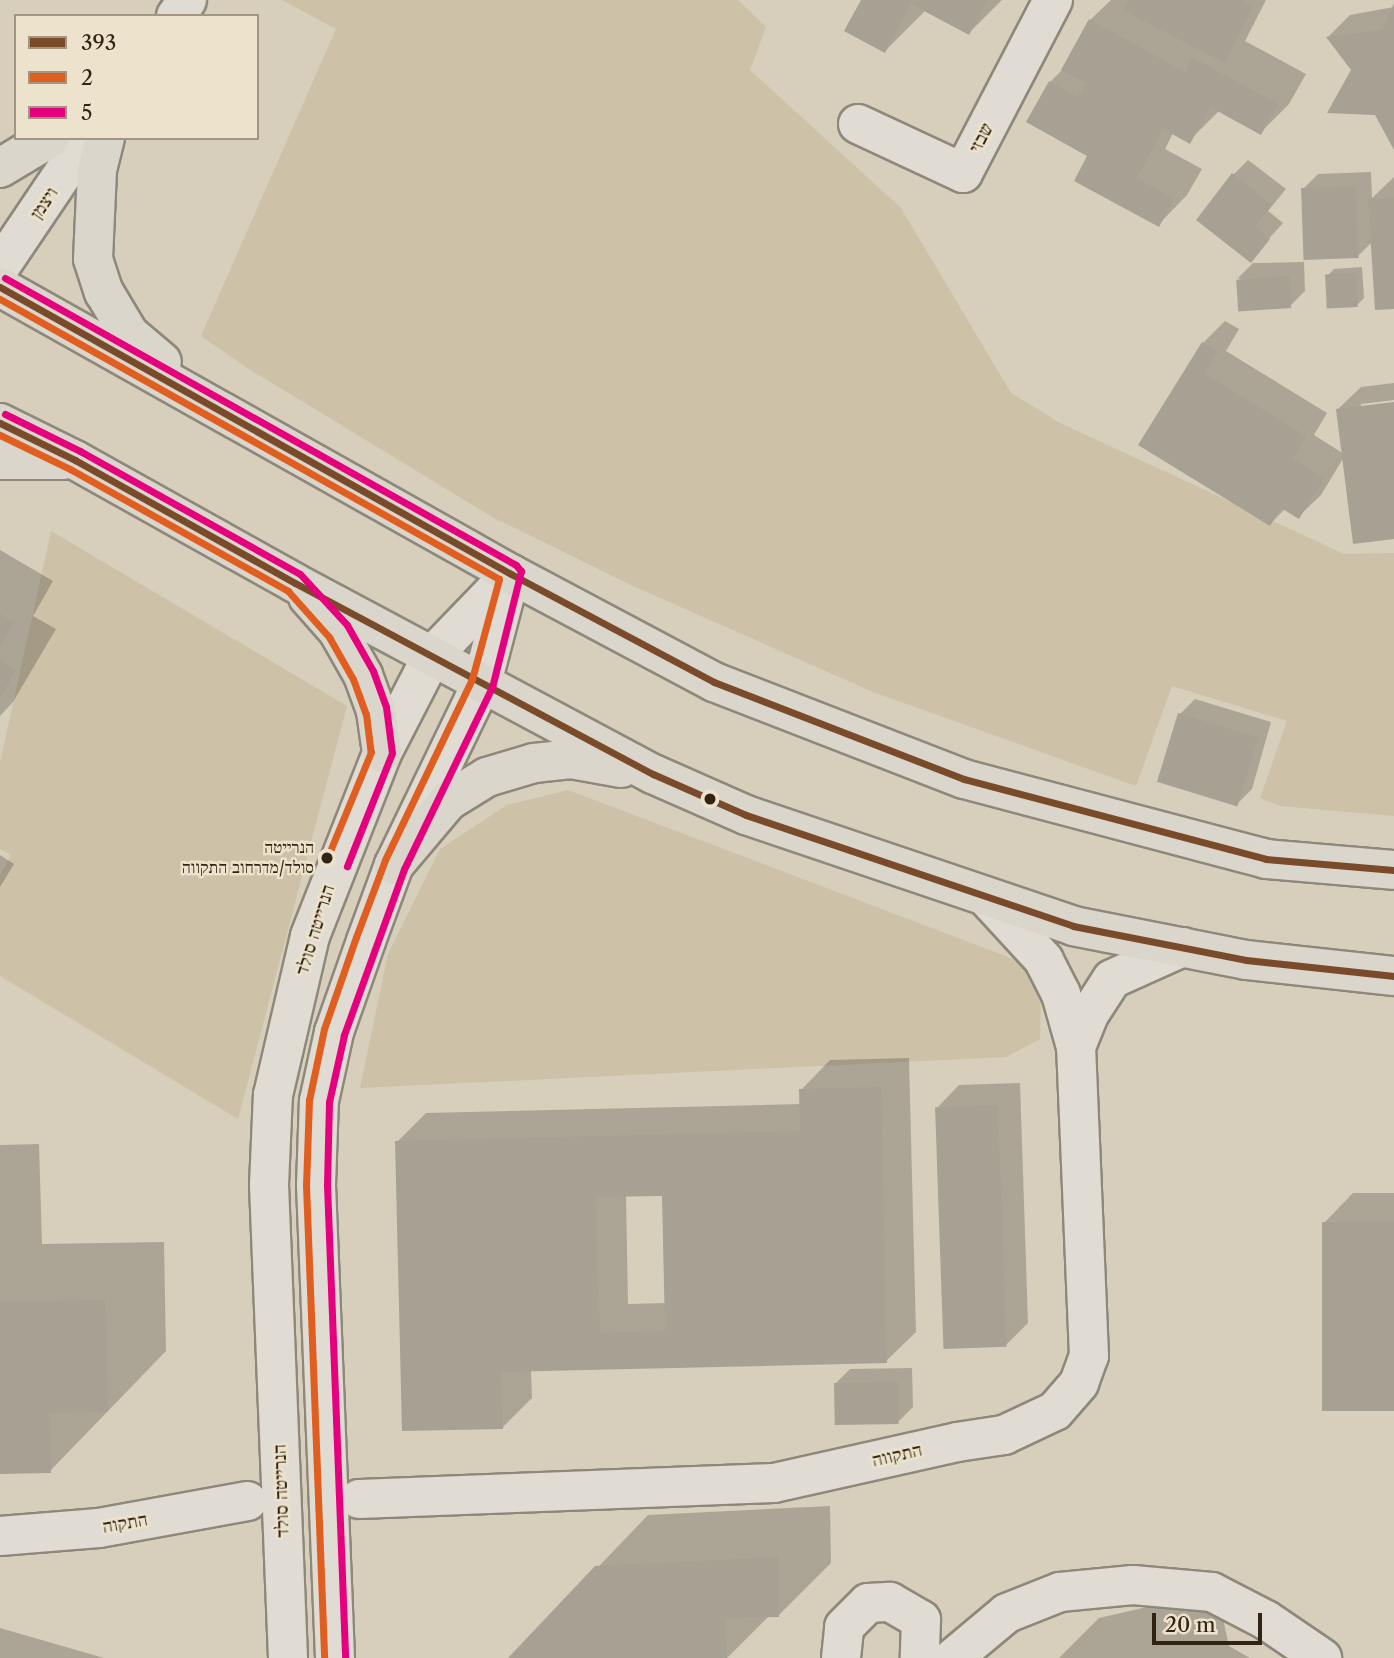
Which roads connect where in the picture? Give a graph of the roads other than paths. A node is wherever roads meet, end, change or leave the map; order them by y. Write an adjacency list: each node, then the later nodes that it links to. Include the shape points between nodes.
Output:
1 (1053, 0): 2 (street, שבזי, via 963,173)
2 (858, 124)
3 (48, 140): 6 (main road)
4 (87, 140): 7 (street, ויצמן)
5 (104, 140): 9 (main road, via 97,170 93,258 104,292 129,334)
6 (0, 168)
7 (0, 267)
8 (0, 287): 9 (main road)
9 (211, 404): 13 (main road)
10 (0, 423): 12 (main road)
11 (0, 460): 12 (main road)
12 (75, 460): 14 (main road)
13 (511, 574): 15 (street, הנרייטה סולד); 16 (street); 20 (main road, via 714,682 964,779 1266,859)
14 (295, 583): 15 (main road); 17 (main road, via 338,631 363,675 376,711)
15 (432, 656): 16 (main road); 17 (street, הנרייטה סולד)
16 (482, 683): 18 (main road); 19 (street)
17 (382, 753): 28 (street, הנרייטה סולד, via 310,936 273,1095 269,1185)
18 (653, 774): 19 (main road, via 571,759 534,763 486,777 448,801); 21 (main road, via 746,815)
19 (394, 865): 29 (street, via 334,1032 319,1101 316,1185)
20 (1394, 870)
21 (986, 897): 22 (main road, via 1073,926); 24 (street, התקווה, via 1044,960 1061,994)
22 (1183, 947): 23 (main road, via 1245,960); 24 (street, התקווה, via 1112,979 1090,1013)
23 (1394, 976)
24 (1076, 1047): 25 (street, התקווה, via 1089,1356 1079,1383 1055,1411 1004,1435 774,1483)
25 (359, 1499)
26 (248, 1501): 27 (street, התקוה, via 99,1528)
27 (0, 1536)
28 (288, 1658)
29 (335, 1658)
30 (841, 1658): 31 (street, via 844,1627 868,1603 890,1602 920,1620)
31 (920, 1658)
32 (953, 1658): 33 (street, via 1007,1613 1060,1592 1133,1586 1212,1592 1266,1620)
33 (1322, 1658)

